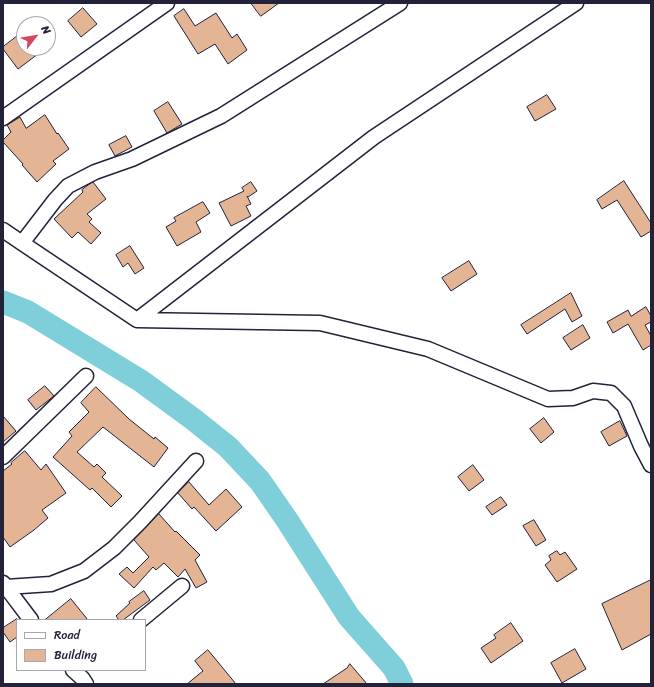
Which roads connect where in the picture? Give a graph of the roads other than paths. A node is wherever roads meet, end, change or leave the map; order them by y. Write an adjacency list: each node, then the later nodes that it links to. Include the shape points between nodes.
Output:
1 (167, 3): 4 (street)
2 (400, 3): 6 (street, via 221,116 132,159 95,172 68,186)
3 (576, 3): 7 (street, via 374,137)
4 (3, 118)
5 (3, 230): 6 (street)
6 (22, 243): 7 (street)
7 (137, 320): 11 (street, via 320,323 428,349 548,398 573,398 593,391 611,393 624,406)
8 (86, 376): 9 (street)
9 (3, 457)
10 (196, 461): 12 (street, via 114,548 84,572 51,584)
11 (651, 465)
12 (4, 585): 14 (street)
13 (182, 586): 15 (street)
14 (30, 619)
15 (142, 619)
16 (76, 671): 17 (street)
17 (86, 684)

